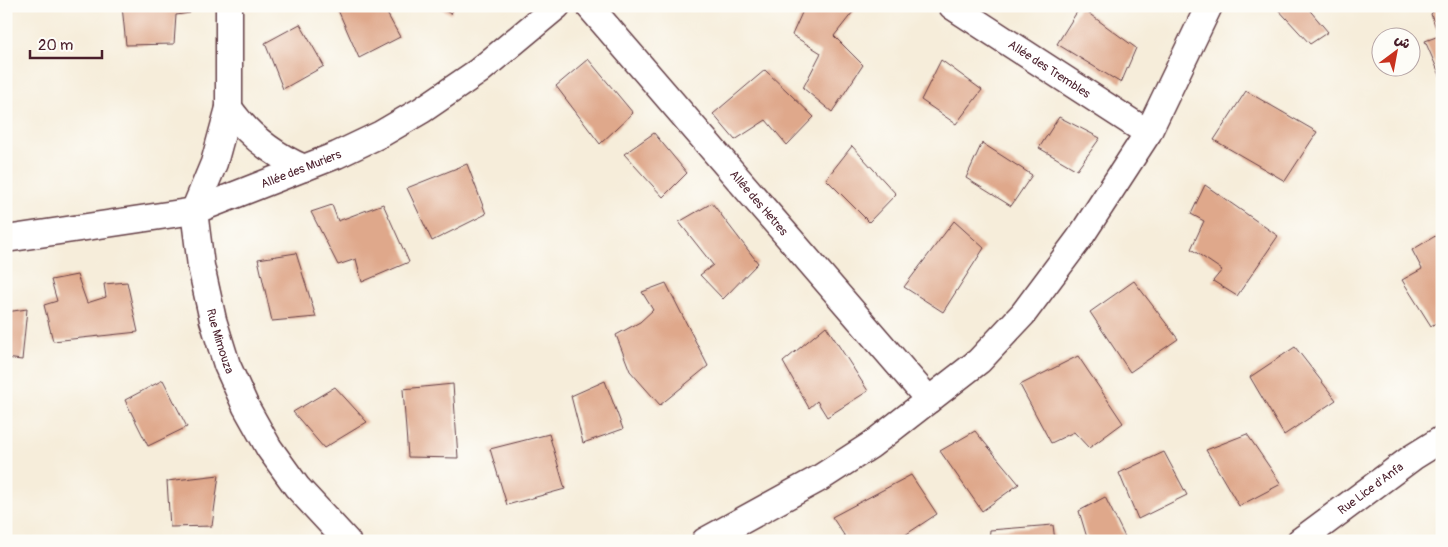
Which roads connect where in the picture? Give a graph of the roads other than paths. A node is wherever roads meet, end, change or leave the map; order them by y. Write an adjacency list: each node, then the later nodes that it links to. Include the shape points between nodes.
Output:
1 (228, 6): 6 (street)
2 (589, 6): 11 (street, Allêe des Hetres)
3 (952, 6): 7 (street, Allée des Trembles)
4 (1209, 6): 7 (street)
5 (549, 10): 8 (street, Allée des Muriers, via 479,70 422,110 381,134)
6 (229, 108): 8 (street, via 240,124 280,158); 9 (street, via 214,163)
7 (1148, 133): 11 (street, via 1079,240 1023,314 979,361)
8 (304, 168): 9 (street, Allée des Muriers)
9 (194, 211): 10 (street, Allée des Muriers); 13 (street, Rue Mimouza, via 213,320 227,365 246,407 269,448 297,487)
10 (6, 239)
11 (929, 400): 14 (street, via 871,445 820,478)
12 (1442, 439): 15 (street, Rue Lice d'Anfa)
13 (347, 541)
14 (705, 541)
15 (1300, 541)

